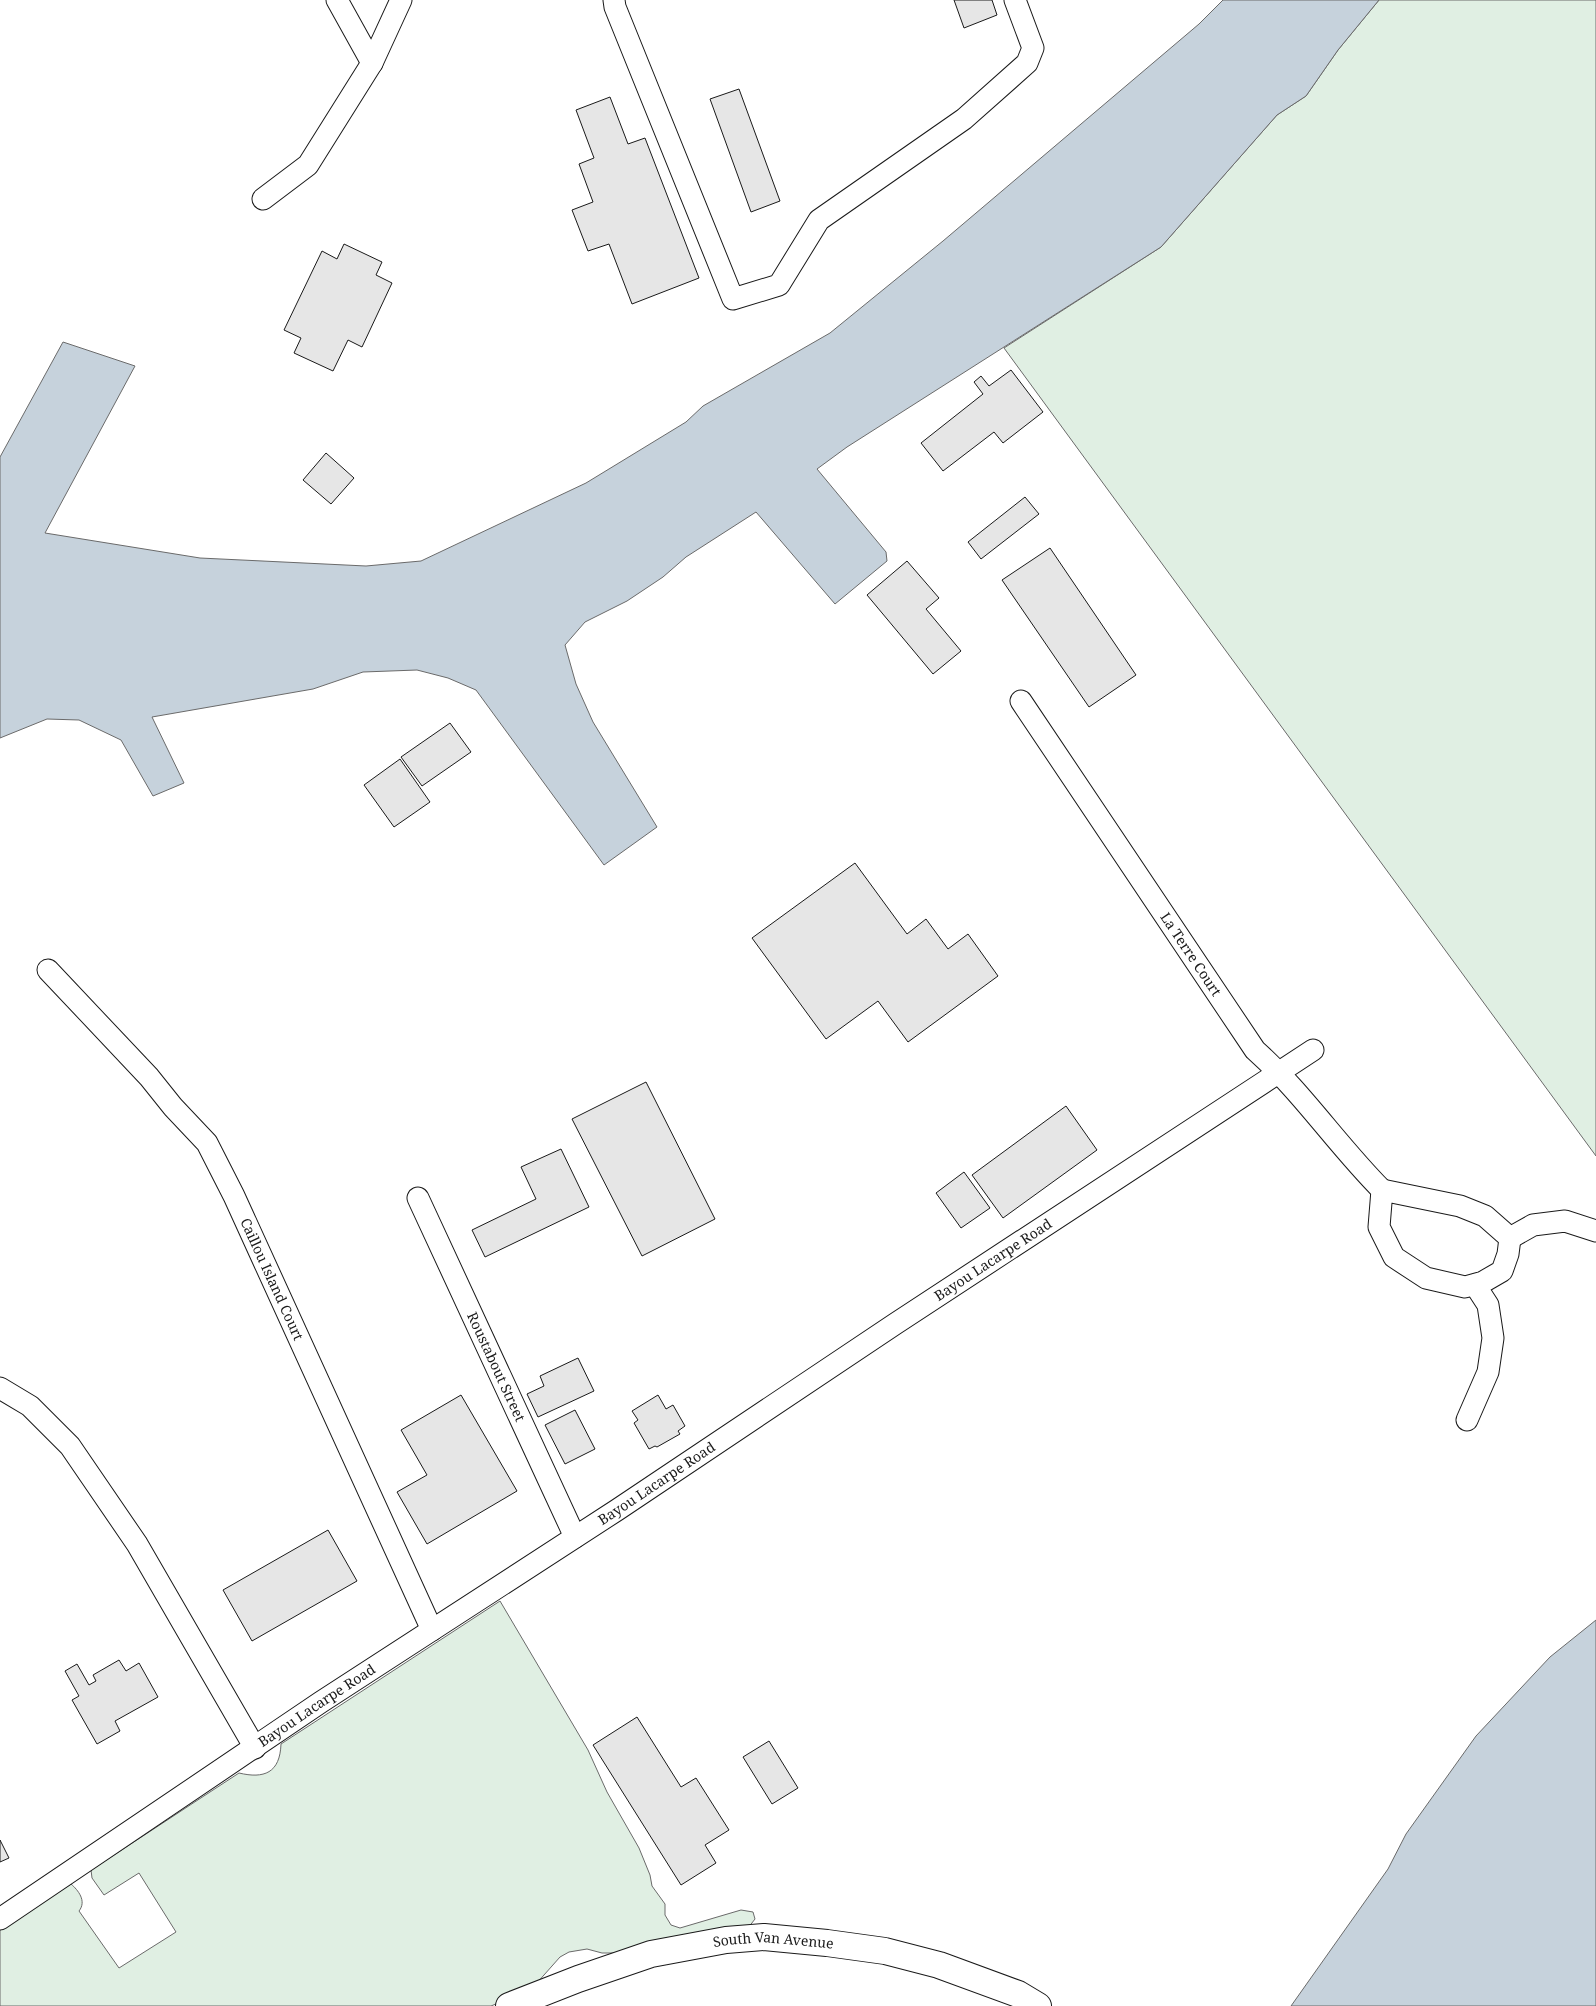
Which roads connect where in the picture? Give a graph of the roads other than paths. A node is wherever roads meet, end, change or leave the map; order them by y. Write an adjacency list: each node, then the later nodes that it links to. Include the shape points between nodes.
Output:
1 (337, 0): 5 (street)
2 (401, 0): 5 (street)
3 (614, 0): 4 (street, via 733,299 779,285 819,220 964,119 1027,63 1033,48)
4 (1015, 0)
5 (372, 63): 6 (street, via 308,165)
6 (263, 199)
7 (1021, 701): 10 (street, La Terre Court, via 1255,1050)
8 (48, 970): 19 (street, Caillou Island Court, via 208,1143)
9 (1314, 1050): 10 (street, Bayou Lacarpe Road)
10 (1279, 1071): 11 (street, La Terre Court); 18 (street, Bayou Lacarpe Road)
11 (1382, 1190): 14 (street, via 1460,1206 1485,1216); 15 (street, via 1379,1227 1394,1257 1426,1278 1465,1287)
12 (418, 1198): 18 (street, Roustabout Street)
13 (1596, 1231): 14 (street, via 1566,1221 1533,1225)
14 (1510, 1238): 15 (street, via 1502,1271)
15 (1474, 1285): 17 (street, via 1488,1305 1493,1338 1488,1372)
16 (0, 1388): 20 (street, via 30,1406 70,1446 136,1544)
17 (1468, 1420)
18 (575, 1537): 19 (street, Bayou Lacarpe Road)
19 (432, 1630): 20 (street, Bayou Lacarpe Road)
20 (254, 1748): 21 (street, Bayou Lacarpe Road)
21 (0, 1920)
22 (509, 2006): 23 (main road, South Van Avenue, via 652,1954 726,1940 764,1937 885,1951 948,1968 1018,1994)
23 (1038, 2006)

